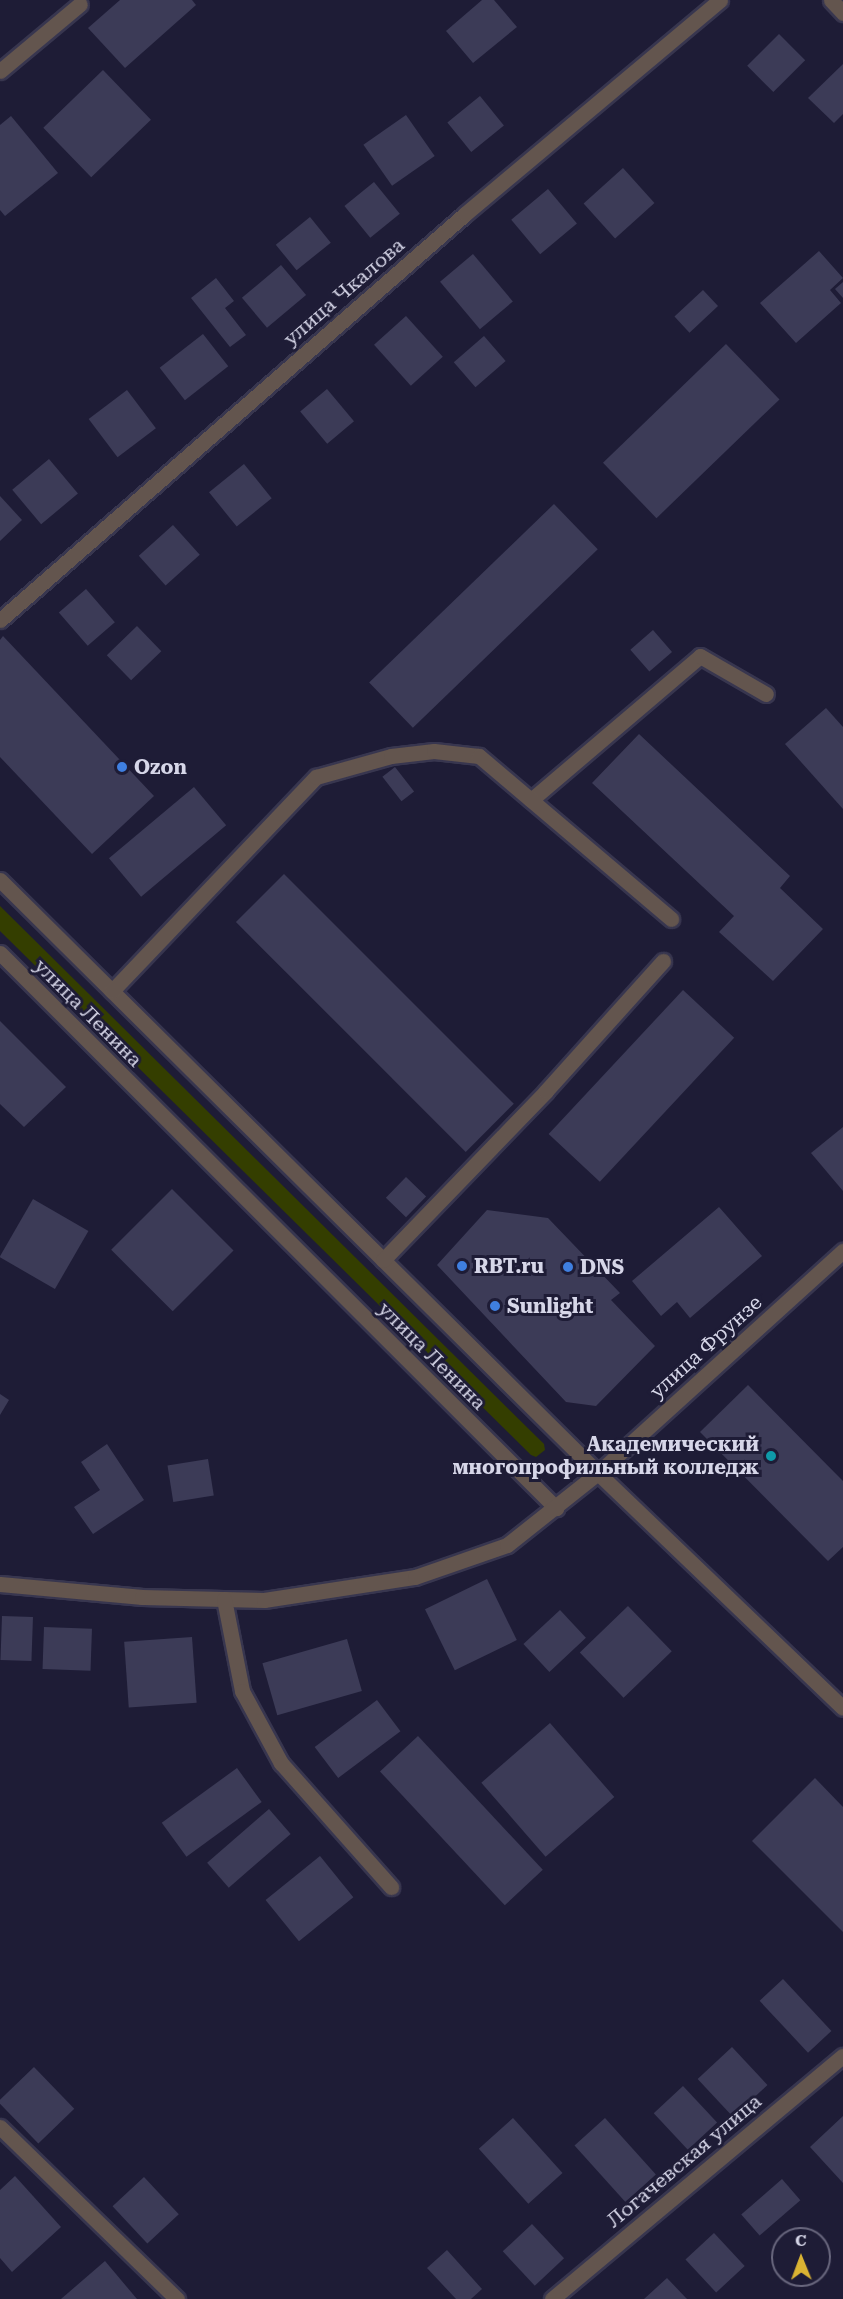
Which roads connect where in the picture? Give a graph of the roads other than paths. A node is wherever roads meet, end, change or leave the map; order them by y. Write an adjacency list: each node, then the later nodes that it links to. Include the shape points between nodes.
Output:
1 (720, 0): 6 (street, улица Чкалова, via 465,214)
2 (831, 0): 4 (street)
3 (80, 4): 5 (street)
4 (843, 13)
5 (0, 71)
6 (0, 620)
7 (766, 694): 8 (street, via 700,656)
8 (531, 800): 10 (street); 13 (street, via 479,756 434,751 390,756 316,777)
9 (0, 880): 13 (street, улица Ленина)
10 (671, 919)
11 (0, 953): 17 (street, улица Ленина)
12 (663, 961): 15 (street, via 546,1091)
13 (112, 991): 15 (street, улица Ленина)
14 (843, 1251): 16 (street, улица Фрунзе)
15 (383, 1260): 16 (street, улица Ленина)
16 (598, 1473): 17 (street, улица Фрунзе); 20 (street, улица Ленина)
17 (556, 1508): 19 (street, via 507,1545 415,1577 264,1600)
18 (0, 1584): 19 (street, via 142,1597)
19 (224, 1599): 21 (street, via 242,1691 281,1763)
20 (843, 1708)
21 (391, 1887)
22 (843, 2056): 25 (street, Логачевская улица)
23 (0, 2127): 24 (street)
24 (177, 2299)
25 (552, 2299)

